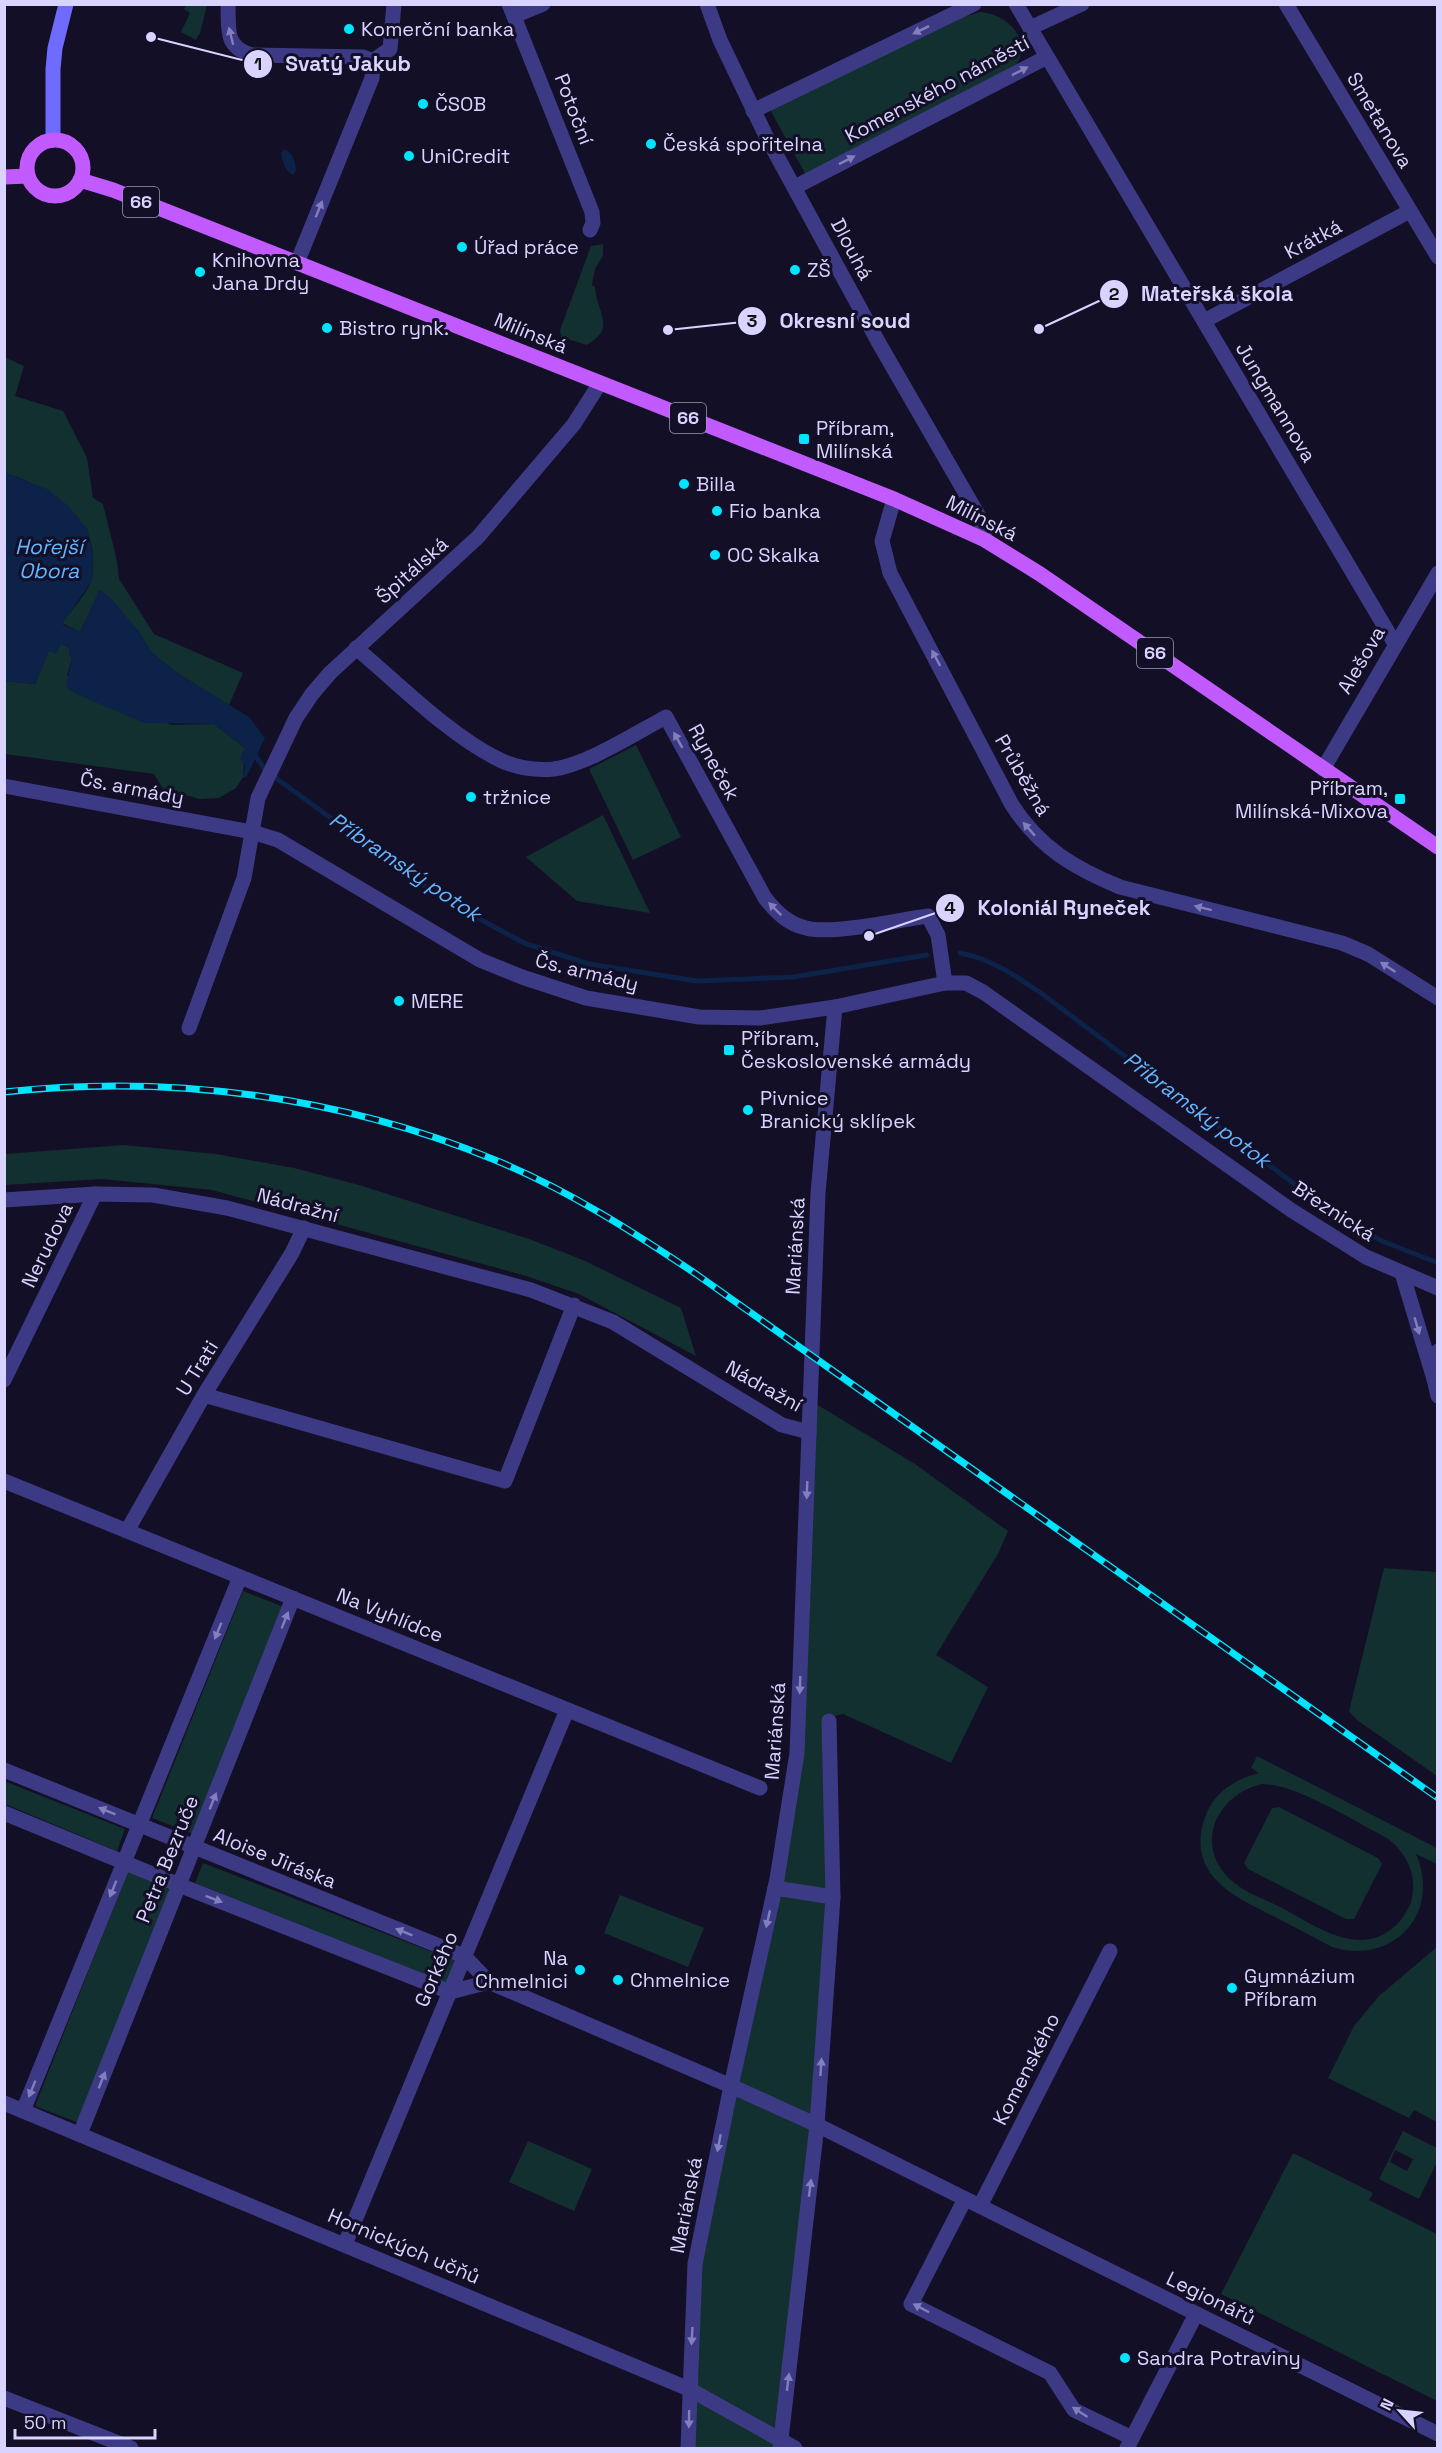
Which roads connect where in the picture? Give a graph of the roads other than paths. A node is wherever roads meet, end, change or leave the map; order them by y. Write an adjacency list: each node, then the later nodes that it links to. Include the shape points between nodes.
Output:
1 (66, 4): 15 (main road, via 52,69)
2 (228, 4): 13 (street, one-way to 2, via 363,57 243,52 232,43)
3 (394, 4): 13 (street, via 390,49)
4 (543, 4): 10 (street)
5 (706, 4): 14 (street, Dlouhá)
6 (974, 4): 14 (street, one-way to 14)
7 (1016, 4): 11 (street, Komenského náměstí)
8 (1082, 4): 11 (street)
9 (1286, 4): 20 (street, Smetanova)
10 (512, 10): 21 (street, Potoční, via 592,212)
11 (1030, 28): 12 (street, Komenského náměstí)
12 (1047, 57): 19 (street, Komenského náměstí, one-way to 12); 24 (street, Jungmannova)
13 (371, 62): 23 (street, one-way to 13, via 372,78)
14 (753, 111): 19 (street, Dlouhá)
15 (53, 140): 16 (main road, via 32,152); 18 (main road, via 63,141 78,152 83,171)
16 (28, 176): 17 (main road); 18 (main road, via 47,195 66,194)
17 (4, 177)
18 (80, 180): 23 (main road, 66)
19 (795, 187): 27 (street, Dlouhá, via 981,520)
20 (1410, 211): 22 (street, Smetanova); 24 (street, Krátká)
21 (590, 230)
22 (1437, 257)
23 (297, 263): 25 (main road, Milínská / 66)
24 (1204, 321): 29 (street, Jungmannova)
25 (600, 383): 26 (main road, Milínská / 66); 30 (street, Špitálská, via 574,424 478,537)
26 (894, 499): 27 (main road, Milínská / 66); 36 (street, Průběžná, one-way to 26, via 1368,954 1342,943 1120,887 1088,874 1038,839 1012,805 890,573 882,542)
27 (985, 540): 31 (main road, Milínská / 66)
28 (1437, 573): 29 (street, Alešova)
29 (1395, 644): 31 (street, Alešova)
30 (356, 648): 33 (street, Špitálská, via 312,694 296,718 261,790); 35 (street, Ryneček, one-way to 30, via 938,935 928,916 827,930 807,929 777,912 765,898 666,717 579,762 554,769 515,766 470,742)
31 (1323, 769): 34 (main road, Milínská / 66)
32 (4, 786): 33 (street, Čs. armády)
33 (252, 832): 37 (street, Čs. armády, via 278,840 480,960 586,998 699,1017 760,1018); 38 (street, via 244,878)
34 (1437, 847)
35 (945, 983): 37 (street, Čs. armády); 42 (street, Březnická, via 966,983 983,992 1291,1209 1366,1257)
36 (1437, 998)
37 (835, 1007): 50 (street, Mariánská, via 818,1193)
38 (189, 1028)
39 (95, 1194): 40 (street, Nádražní); 41 (street, Nádražní, via 153,1195 227,1208); 47 (street, Nerudova)
40 (4, 1200)
41 (304, 1228): 44 (street, Nádražní); 48 (street, U Trati, via 280,1274)
42 (1402, 1273): 43 (street, Březnická); 46 (street, one-way to 46)
43 (1437, 1288)
44 (574, 1305): 48 (street, via 504,1481); 50 (street, Nádražní, via 613,1322 782,1425)
45 (1437, 1351): 46 (street)
46 (1434, 1379): 49 (street)
47 (4, 1380)
48 (204, 1395): 52 (street, U Trati)
49 (1437, 1396)
50 (809, 1432): 64 (street, Mariánská, one-way to 64, via 797,1753)
51 (4, 1481): 52 (street, Na Vyhlídce)
52 (127, 1530): 53 (street, Na Vyhlídce)
53 (240, 1577): 54 (street, Na Vyhlídce); 60 (street, Petra Bezruče, one-way to 60)
54 (293, 1599): 55 (street, Na Vyhlídce); 61 (street, Petra Bezruče, one-way to 54)
55 (567, 1710): 58 (street, Na Vyhlídce); 67 (street, Gorkého)
56 (829, 1722): 65 (street)
57 (4, 1770): 60 (street, Aloise Jiráska, one-way to 57)
58 (760, 1788)
59 (4, 1813): 62 (street)
60 (139, 1824): 61 (street, Aloise Jiráska); 62 (street, Petra Bezruče)
61 (194, 1848): 63 (street, Petra Bezruče); 67 (street, Aloise Jiráska, one-way to 61)
62 (124, 1862): 63 (street); 72 (street, Petra Bezruče, one-way to 72)
63 (179, 1885): 69 (street, one-way to 69); 74 (street, Petra Bezruče, one-way to 63)
64 (776, 1888): 65 (street); 70 (street, Mariánská, one-way to 70)
65 (833, 1897): 73 (street, one-way to 65)
66 (1110, 1950): 76 (street, Komenského)
67 (464, 1956): 68 (street, Aloise Jiráska); 69 (street, Gorkého)
68 (489, 1983): 69 (street); 70 (street, Aloise Jiráska)
69 (450, 1992): 77 (street, Gorkého)
70 (731, 2086): 73 (street, Legionářů); 79 (street, Mariánská, one-way to 79, via 695,2264)
71 (4, 2103): 72 (street, Hornických učňů)
72 (23, 2110): 74 (street, Hornických učňů)
73 (817, 2125): 75 (street, Legionářů); 83 (street, one-way to 73)
74 (80, 2134): 77 (street, Hornických učňů)
75 (965, 2199): 76 (street, Legionářů); 82 (street, one-way to 75, via 1074,2410 1050,2373 911,2304)
76 (980, 2206): 78 (street, Legionářů)
77 (345, 2244): 79 (street, Hornických učňů)
78 (1196, 2314): 81 (street, Legionářů); 82 (street)
79 (689, 2389): 83 (street, Hornických učňů); 85 (street, Mariánská, one-way to 85)
80 (4, 2398): 84 (street)
81 (1437, 2434)
82 (1129, 2443)
83 (780, 2444): 86 (street, Hornických učňů)
84 (131, 2448)
85 (688, 2448)
86 (795, 2448)

